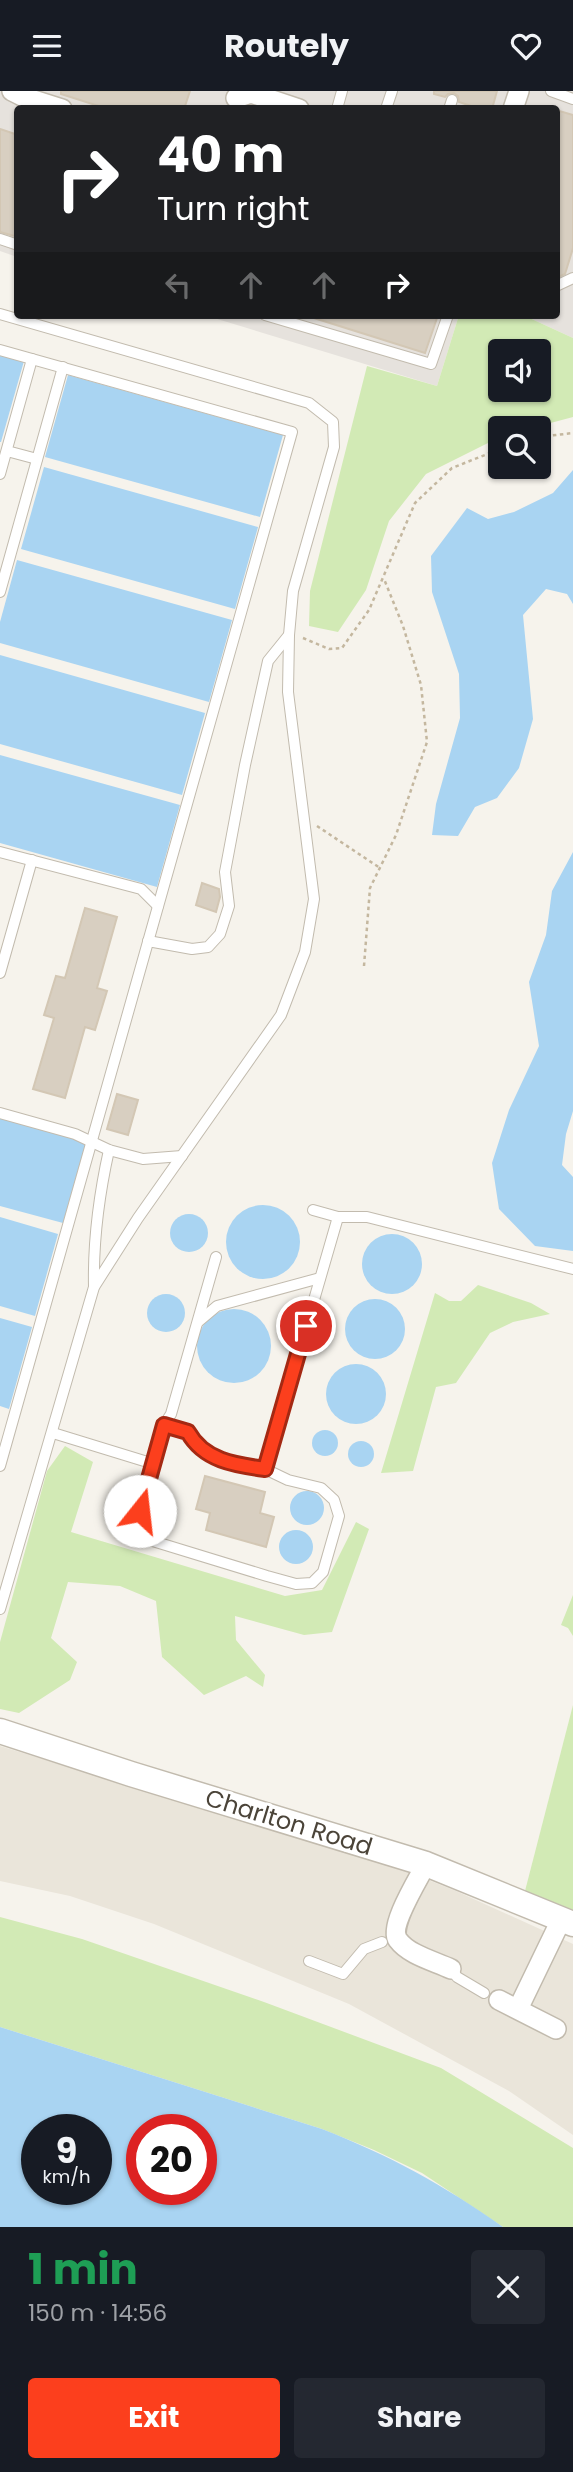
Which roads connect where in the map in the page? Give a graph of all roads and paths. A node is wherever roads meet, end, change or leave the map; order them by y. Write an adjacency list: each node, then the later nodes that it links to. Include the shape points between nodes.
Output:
1 (12, 91): 6 (street)
2 (551, 91): 4 (lane)
3 (232, 99): 5 (street, via 251,93)
4 (573, 99)
5 (280, 101)
6 (47, 105)
7 (17, 319): 21 (lane, via 309,403 333,422 334,447 293,591)
8 (279, 319): 9 (lane, via 431,364)
9 (447, 319)
10 (0, 350): 11 (lane)
11 (32, 359): 12 (lane); 15 (lane)
12 (63, 367): 17 (lane); 26 (lane, via 292,432)
13 (573, 433): 14 (path)
14 (551, 436)
15 (7, 451): 17 (lane); 18 (lane)
16 (488, 454): 19 (path, via 452,468 415,503)
17 (37, 459): 20 (lane)
18 (0, 474)
19 (384, 579): 21 (path, via 369,610 342,647 329,649); 25 (path, via 421,685 427,742)
20 (0, 592)
21 (289, 635): 22 (lane, via 288,692); 27 (lane, via 268,661 225,872 229,906 220,934 208,947 192,949)
22 (303, 816): 25 (path); 33 (lane, via 314,899 305,952 281,1015)
23 (0, 852): 24 (lane)
24 (32, 860): 26 (lane, via 141,889); 29 (lane)
25 (380, 868): 28 (path, via 370,888)
26 (158, 907): 27 (lane)
27 (148, 941): 31 (lane)
28 (364, 966)
29 (0, 973)
30 (0, 1113): 31 (lane)
31 (92, 1140): 32 (lane); 44 (lane)
32 (109, 1150): 33 (lane, via 143,1159); 39 (lane, via 93,1254)
33 (181, 1156): 39 (lane)
34 (313, 1210): 35 (lane)
35 (338, 1217): 37 (lane, via 366,1217); 38 (lane)
36 (216, 1257): 40 (lane)
37 (573, 1269)
38 (320, 1278): 40 (lane, via 217,1306); 45 (lane)
39 (94, 1287): 42 (lane)
40 (196, 1325): 41 (lane)
41 (164, 1425): 43 (lane); 45 (lane, via 188,1432 195,1445 228,1464)
42 (52, 1433): 43 (lane); 46 (lane)
43 (154, 1464): 45 (lane, via 133,1535 296,1584 312,1583 323,1572 340,1516 334,1500 321,1488)
44 (0, 1466)
45 (265, 1469)
46 (0, 1609)
47 (0, 1731): 48 (street, Charlton Road)
48 (426, 1864): 49 (street, Charlton Road); 50 (street)
49 (567, 1922): 54 (street)
50 (390, 1940): 51 (lane, via 364,1949 343,1974); 52 (street)
51 (309, 1961)
52 (451, 1969): 53 (lane)
53 (491, 1996): 54 (street)
54 (518, 2008): 55 (street)
55 (556, 2029)

